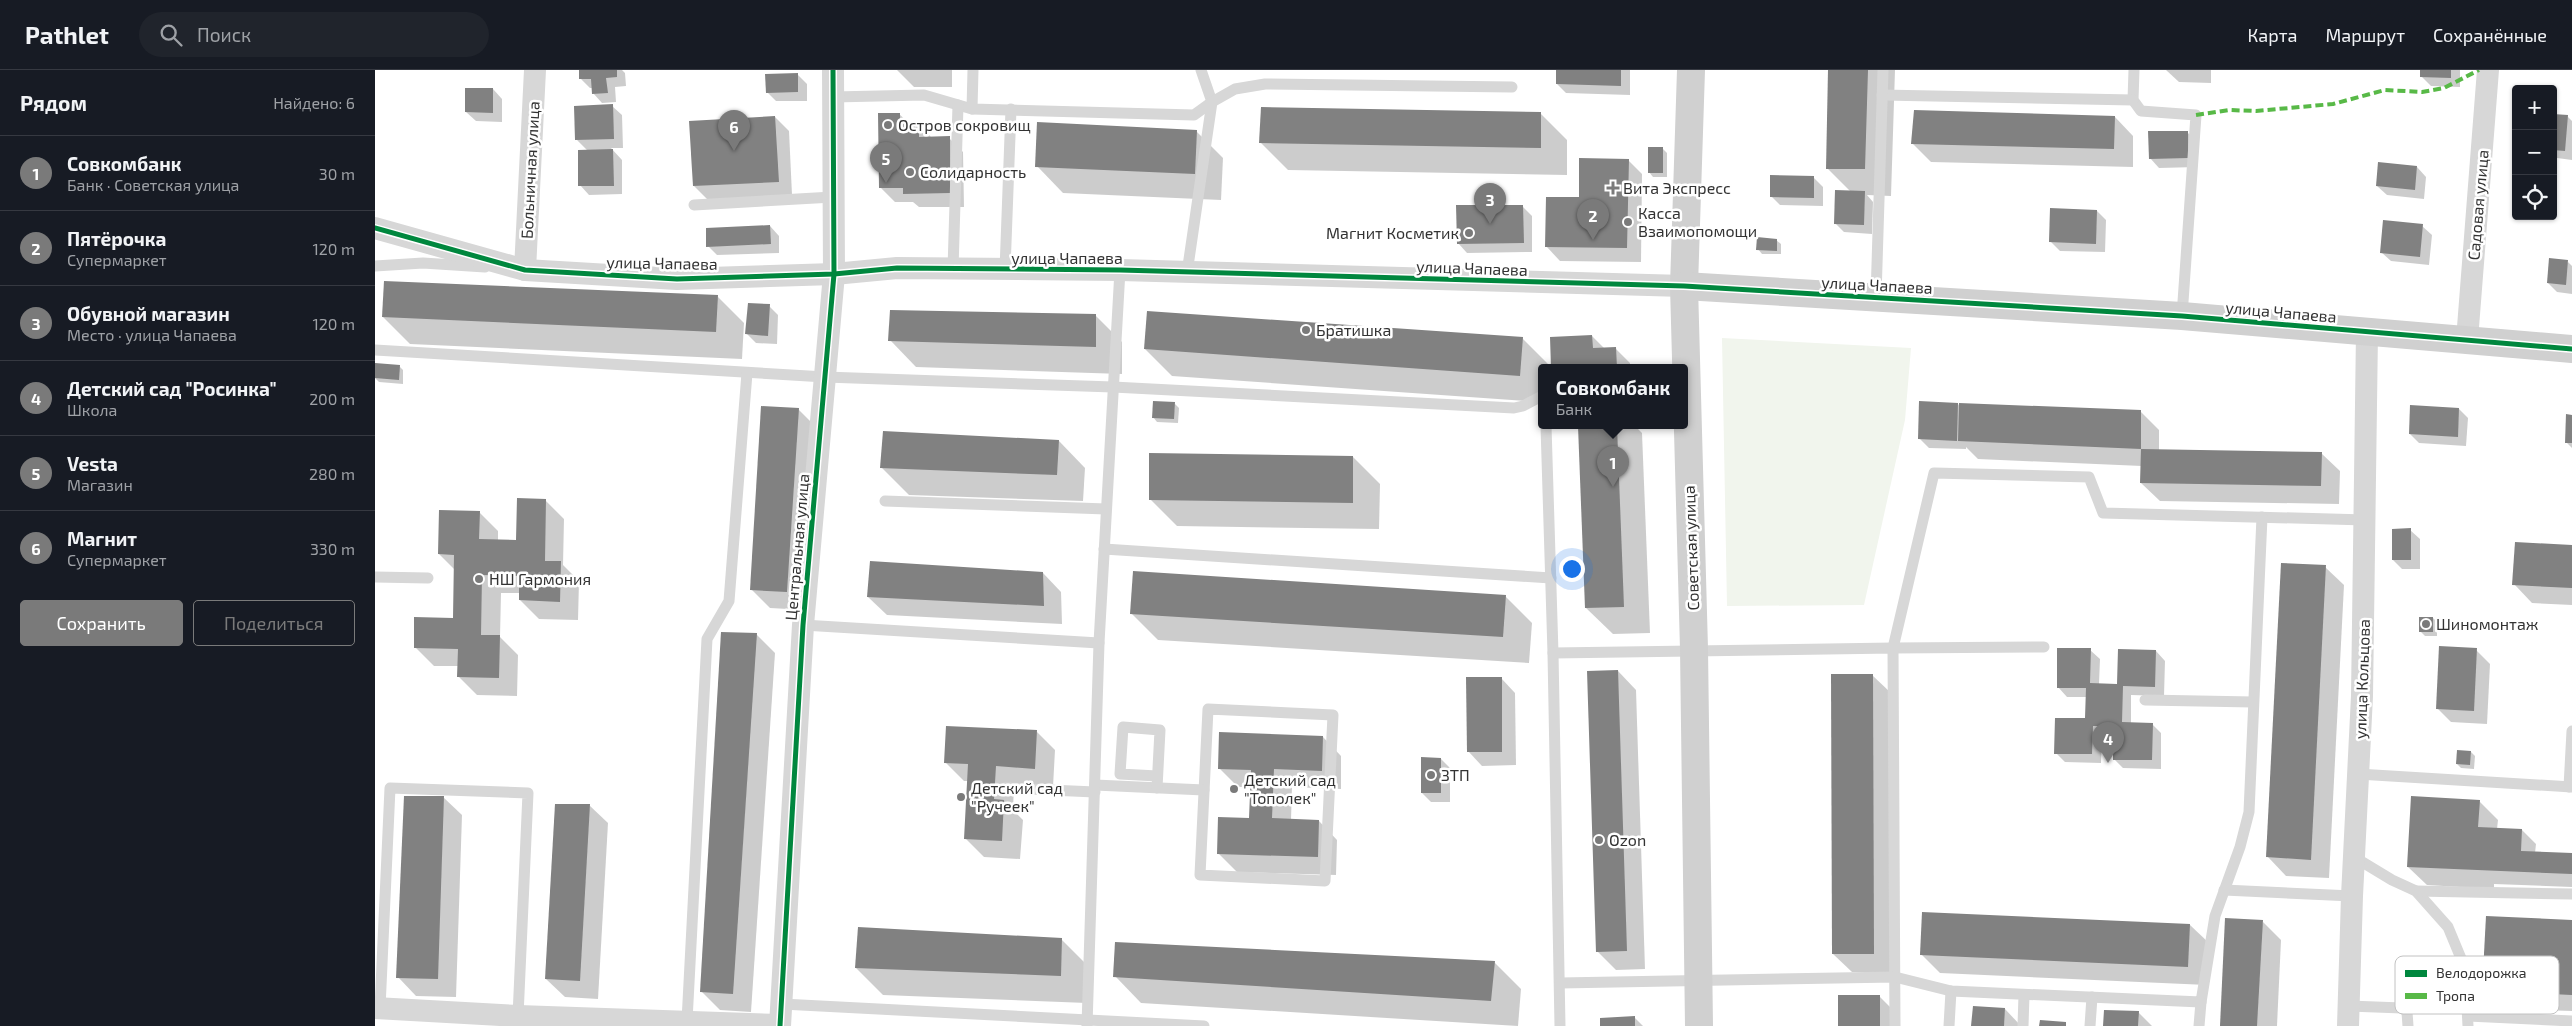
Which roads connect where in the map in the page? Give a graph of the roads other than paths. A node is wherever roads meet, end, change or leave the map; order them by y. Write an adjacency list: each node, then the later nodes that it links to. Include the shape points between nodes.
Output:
1 (535, 70): 22 (street, Больничная улица)
2 (833, 70): 11 (street, Центральная улица)
3 (973, 70): 15 (lane)
4 (1201, 70): 13 (lane)
5 (1691, 70): 27 (street, Советская улица)
6 (1883, 70): 10 (lane)
7 (2135, 70): 12 (lane)
8 (2489, 70): 31 (street, Садовая улица)
9 (1512, 87): 13 (lane, via 1265,84 1235,89)
10 (1882, 95): 12 (lane); 28 (lane)
11 (833, 97): 14 (lane, via 924,95); 17 (street, Центральная улица)
12 (2133, 100): 29 (lane, via 2141,111 2196,115)
13 (1213, 102): 16 (lane, via 1194,115); 25 (lane)
14 (958, 105): 15 (lane); 21 (lane)
15 (972, 109): 16 (lane)
16 (1011, 109): 23 (lane)
17 (833, 197): 18 (lane); 26 (street, Центральная улица)
18 (694, 205)
19 (375, 228): 22 (street, улица Чапаева)
20 (375, 266): 22 (lane, via 423,263)
21 (953, 269): 23 (street, улица Чапаева); 26 (street, улица Чапаева, via 897,268)
22 (525, 270): 26 (street, улица Чапаева, via 677,279)
23 (1005, 270): 24 (street, улица Чапаева)
24 (1120, 270): 25 (street, улица Чапаева); 37 (lane)
25 (1187, 273): 27 (street, улица Чапаева)
26 (834, 274): 36 (street, Центральная улица)
27 (1684, 286): 28 (street, улица Чапаева); 34 (street, Советская улица)
28 (1876, 297): 29 (street, улица Чапаева)
29 (2182, 316): 30 (street, улица Чапаева)
30 (2367, 332): 31 (street, улица Чапаева); 44 (street, улица Кольцова)
31 (2467, 340): 32 (street, улица Чапаева)
32 (2572, 349)
33 (375, 350): 35 (lane)
34 (1685, 364)
35 (747, 373): 36 (lane); 82 (lane, via 729,601 707,639)
36 (825, 377): 37 (lane); 49 (street, Центральная улица)
37 (1113, 387): 38 (lane, via 1514,408); 42 (lane)
38 (1538, 398)
39 (1546, 429): 48 (lane)
40 (1687, 429): 53 (street, Советская улица)
41 (885, 500): 42 (lane)
42 (1106, 509): 45 (lane)
43 (2262, 517): 44 (lane); 52 (lane, via 2103,513 2089,477 1934,473); 56 (lane)
44 (2366, 520): 58 (street, улица Кольцова)
45 (1104, 549): 48 (lane); 50 (lane)
46 (375, 576): 47 (lane)
47 (428, 578)
48 (1551, 578): 54 (lane)
49 (803, 625): 50 (lane); 80 (street, Центральная улица)
50 (1099, 643): 62 (lane)
51 (2043, 647): 52 (lane)
52 (1893, 648): 53 (lane); 70 (lane)
53 (1694, 649): 54 (lane); 71 (street, Советская улица)
54 (1553, 653): 72 (lane)
55 (2145, 700): 56 (lane)
56 (2253, 702): 65 (lane, via 2249,812)
57 (2572, 731): 60 (lane)
58 (2358, 774): 60 (lane); 64 (street, улица Кольцова)
59 (1157, 782): 59 (lane, via 1120,774 1123,728 1160,730); 62 (lane); 63 (lane)
60 (2570, 787)
61 (1005, 788): 62 (lane)
62 (1095, 789): 85 (lane)
63 (1204, 790): 63 (lane, via 1200,875 1325,881 1333,715 1208,709)
64 (2354, 856): 66 (lane); 68 (street, улица Кольцова)
65 (2224, 890): 68 (lane); 76 (lane, via 2215,916)
66 (2416, 891): 67 (lane); 69 (lane, via 2448,927)
67 (2572, 894)
68 (2352, 896): 79 (street, улица Кольцова)
69 (2460, 956)
70 (1895, 977): 71 (lane); 73 (lane); 89 (lane)
71 (1698, 979): 72 (lane); 88 (street, Советская улица)
72 (1560, 983): 87 (lane)
73 (1951, 991): 74 (lane); 90 (lane)
74 (2025, 995): 75 (lane); 91 (lane)
75 (2092, 997): 76 (lane); 92 (lane)
76 (2201, 1002): 93 (lane)
77 (378, 1008): 81 (street); 81 (lane, via 390,788 528,793)
78 (2395, 1009): 79 (lane)
79 (2349, 1016)
80 (780, 1018): 82 (street); 85 (lane)
81 (509, 1019): 82 (street)
82 (687, 1021)
83 (2468, 1021): 84 (lane)
84 (2572, 1021)
85 (1087, 1023): 86 (lane)
86 (1204, 1026)
87 (1560, 1026)
88 (1699, 1026)
89 (1895, 1026)
90 (1949, 1026)
91 (2023, 1026)
92 (2091, 1026)
93 (2199, 1026)

